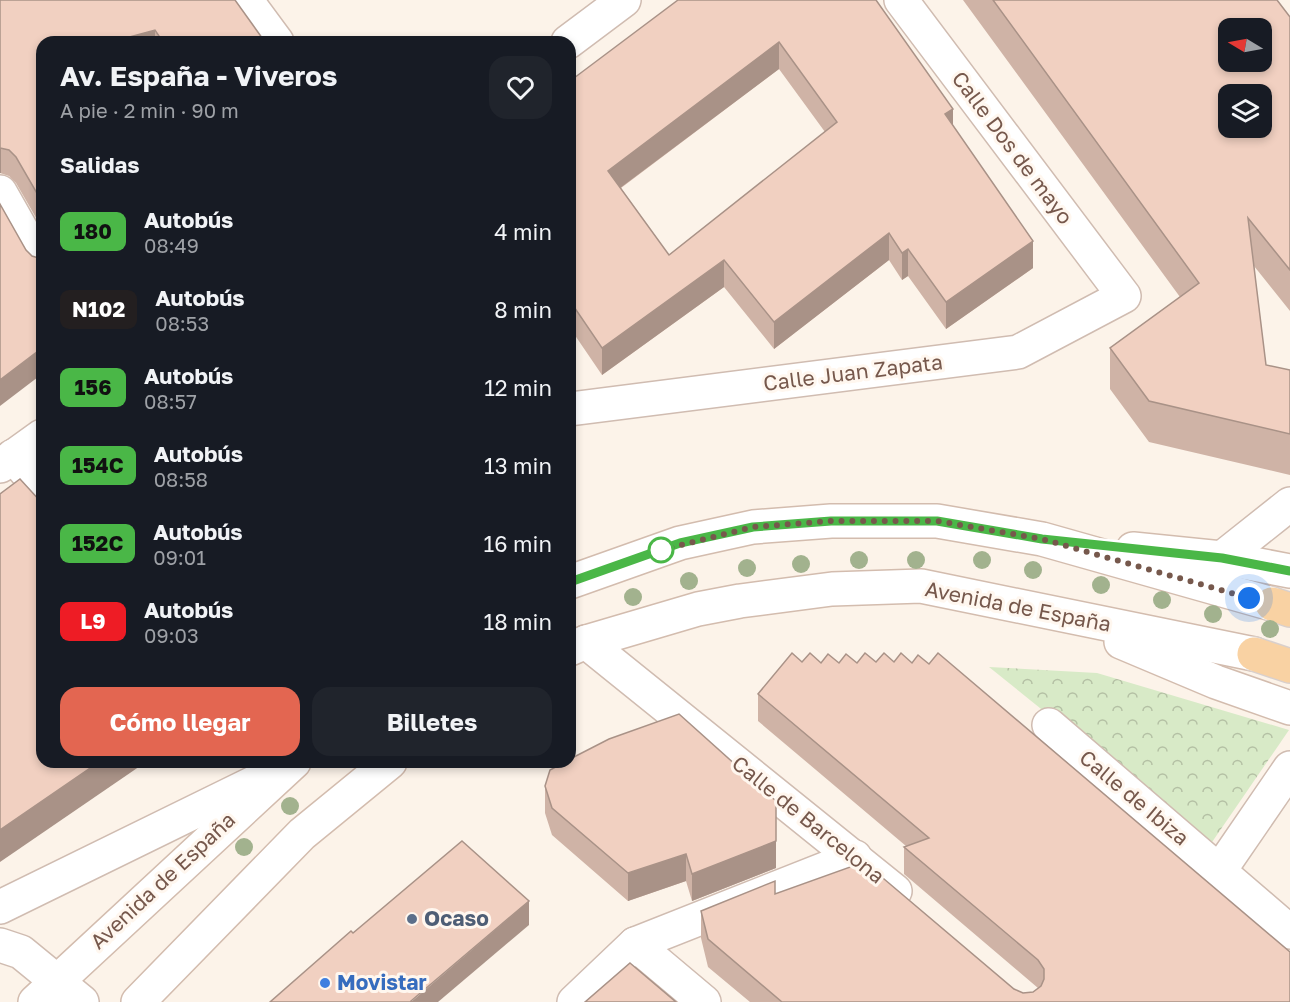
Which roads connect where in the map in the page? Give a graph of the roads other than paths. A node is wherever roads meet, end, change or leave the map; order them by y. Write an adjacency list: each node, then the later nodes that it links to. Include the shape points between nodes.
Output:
1 (246, 0): 4 (street)
2 (624, 0): 5 (street)
3 (901, 0): 8 (street, Calle Dos de mayo)
4 (273, 36)
5 (576, 36)
6 (0, 192): 7 (street)
7 (36, 255)
8 (1124, 296): 9 (street, Calle Juan Zapata, via 1018,352)
9 (576, 408)
10 (36, 440): 11 (street)
11 (7, 461): 12 (street)
12 (36, 485)
13 (1290, 504): 15 (street)
14 (1042, 539): 15 (street); 17 (street, via 937,521 831,521 753,527 680,543); 18 (street)
15 (1222, 558): 16 (street)
16 (1290, 571)
17 (576, 580)
18 (1281, 607)
19 (1056, 614): 20 (street, Avenida de España, via 921,586 832,589 698,609); 21 (street, Avenida de España); 23 (street, via 1216,682)
20 (578, 646): 29 (street, Calle de Barcelona)
21 (1254, 654): 22 (main road, Avenida de España)
22 (1290, 666)
23 (1290, 708)
24 (1049, 725): 30 (street, Calle de Ibiza)
25 (283, 768): 31 (street)
26 (287, 768): 36 (street, Avenida de España)
27 (383, 768): 38 (street, via 302,834)
28 (1290, 768): 30 (street)
29 (855, 857): 32 (street, Calle de Barcelona); 34 (street)
30 (1220, 870): 33 (street, Calle de Ibiza)
31 (0, 907)
32 (918, 910)
33 (1290, 932)
34 (635, 944): 39 (street); 40 (street)
35 (0, 945): 36 (street, via 21,952)
36 (45, 991): 37 (street)
37 (82, 1002)
38 (138, 1002)
39 (574, 1002)
40 (704, 1002)

